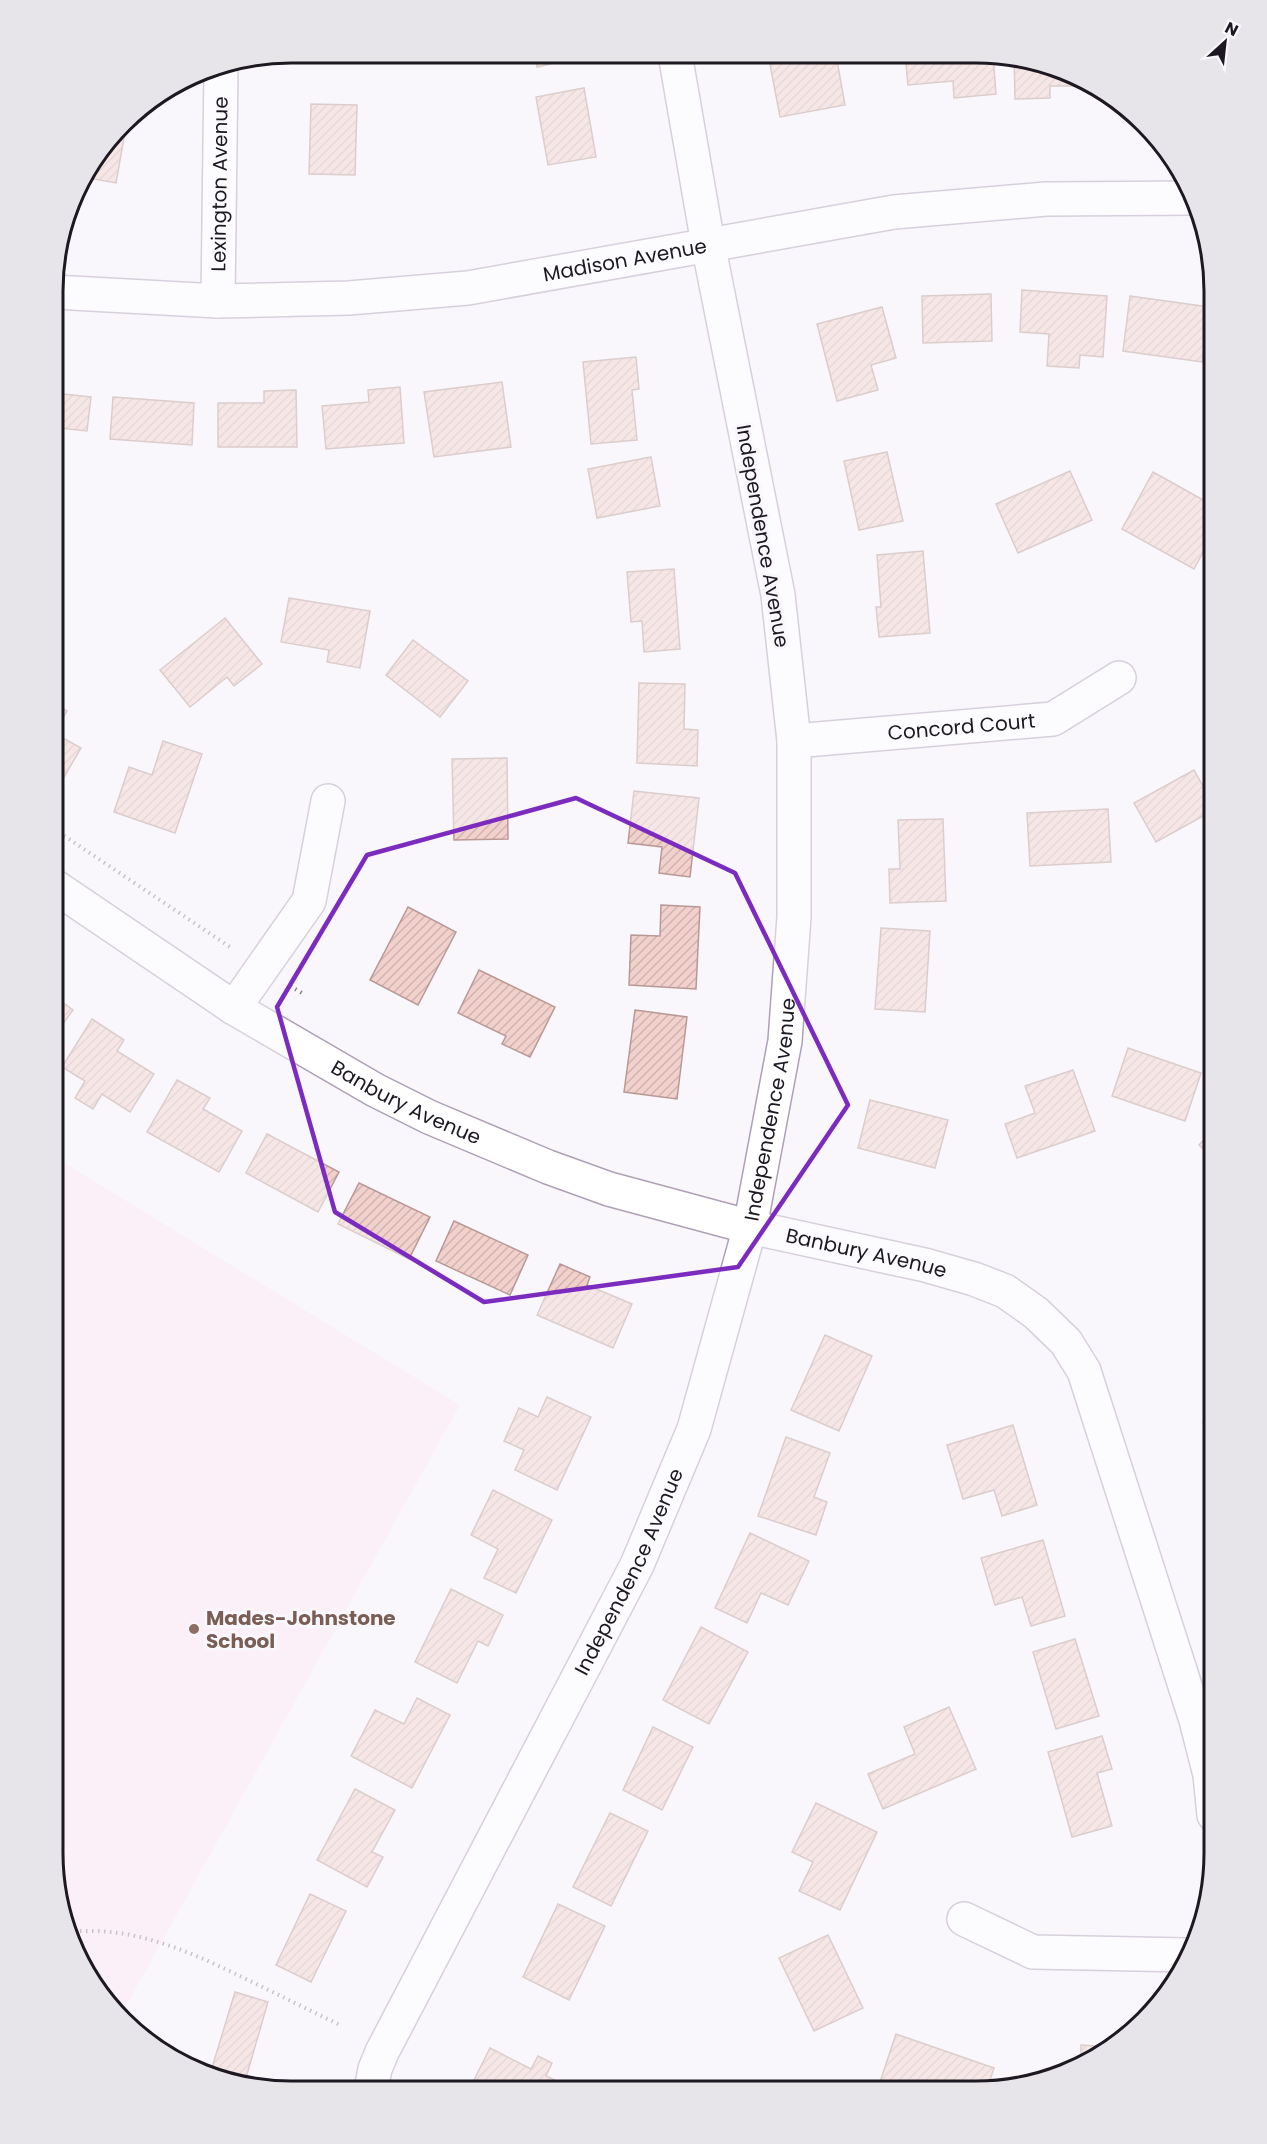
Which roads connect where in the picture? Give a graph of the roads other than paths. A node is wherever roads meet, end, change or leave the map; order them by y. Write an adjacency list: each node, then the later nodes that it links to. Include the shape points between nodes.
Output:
1 (677, 63): 4 (street, Independence Avenue)
2 (221, 74): 6 (street, Lexington Avenue)
3 (1184, 198): 4 (street, Madison Avenue, via 1046,199 894,212)
4 (708, 244): 6 (street, Madison Avenue, via 468,288 349,298); 8 (street, Independence Avenue, via 778,595)
5 (63, 292): 6 (street, Madison Avenue)
6 (218, 301)
7 (1119, 678): 8 (street, Concord Court, via 1053,719)
8 (794, 741): 12 (street, Independence Avenue, via 794,917 785,1041)
9 (328, 801): 11 (street, via 309,901)
10 (63, 892): 11 (street, Banbury Avenue)
11 (234, 1008): 12 (street, Banbury Avenue, via 375,1090 479,1138 609,1189)
12 (750, 1227): 13 (street, Banbury Avenue, via 974,1278 1005,1291 1036,1313 1066,1342 1084,1371); 16 (street, Independence Avenue, via 694,1429 637,1565 382,2052)
13 (1204, 1751)
14 (964, 1919): 15 (street, via 1033,1952)
15 (1180, 1955)
16 (373, 2081)

